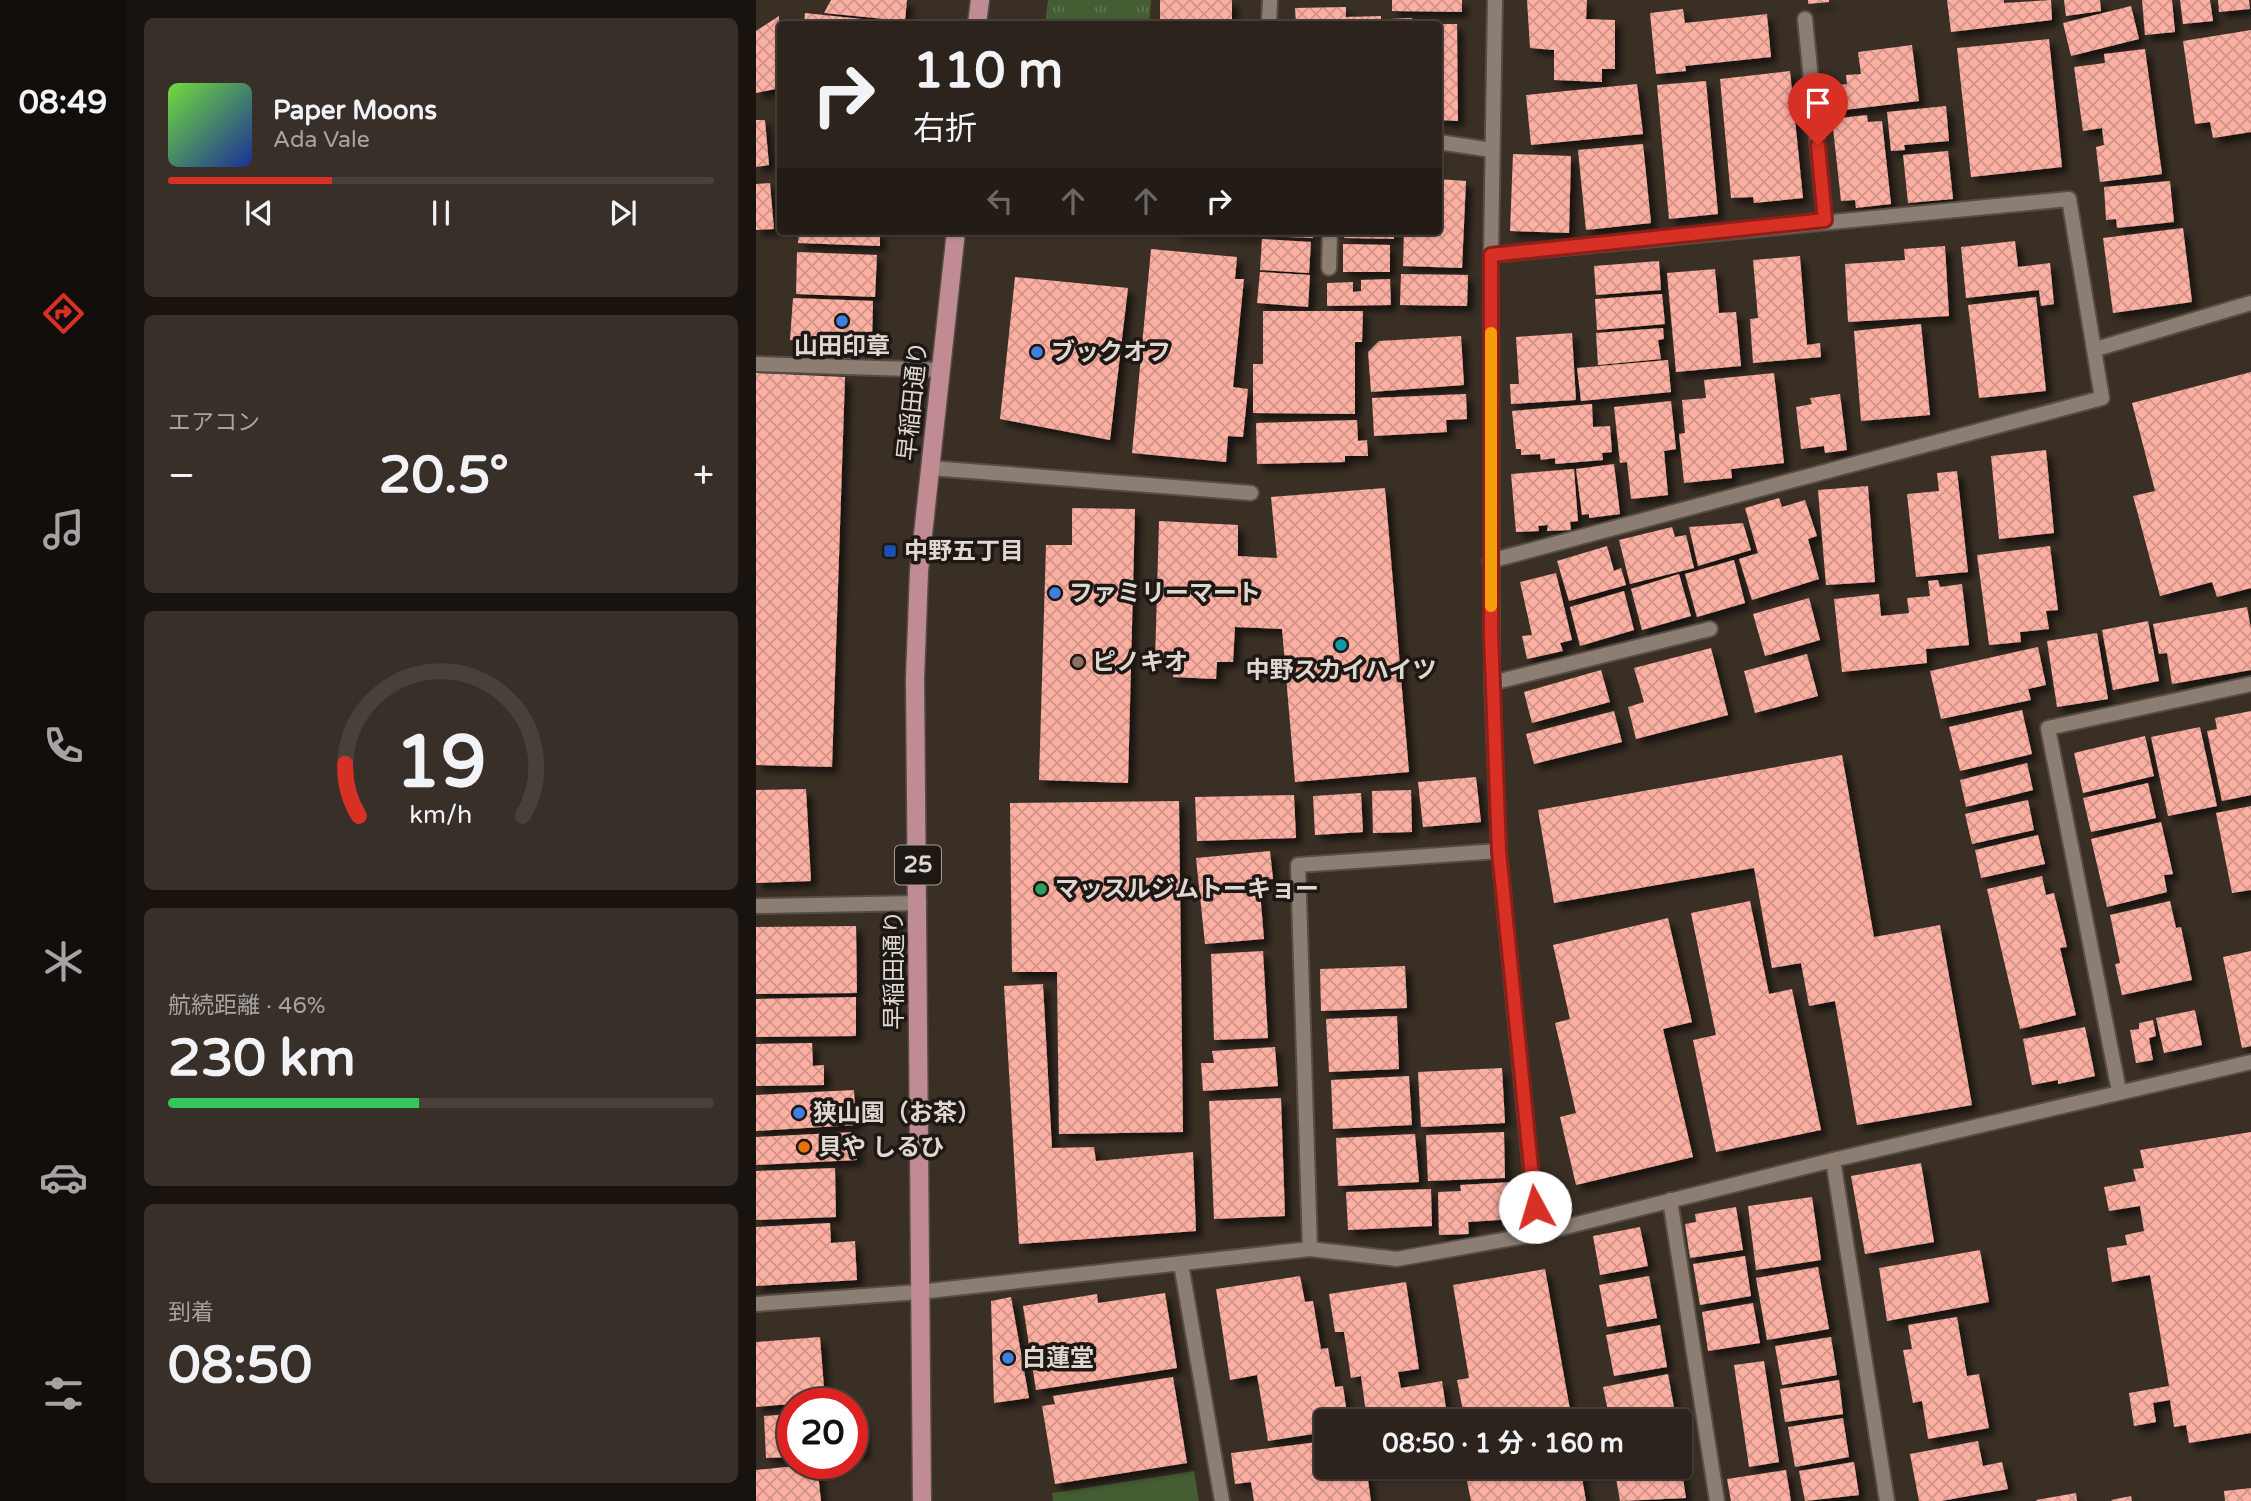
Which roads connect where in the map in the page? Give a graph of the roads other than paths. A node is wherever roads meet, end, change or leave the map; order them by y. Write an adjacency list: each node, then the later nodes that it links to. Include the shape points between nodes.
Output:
1 (980, 0): 5 (main road)
2 (1270, 0): 6 (street)
3 (1495, 0): 8 (street)
4 (1805, 19): 9 (street)
5 (977, 21)
6 (1269, 21)
7 (1442, 143): 8 (street)
8 (1492, 150): 12 (street)
9 (1825, 220): 12 (street); 15 (street, via 2069,199)
10 (956, 235): 17 (main road, 早稲田通り / 25)
11 (1330, 235): 13 (street)
12 (1491, 255): 20 (street)
13 (1329, 268)
14 (2251, 303): 15 (street)
15 (2096, 349): 20 (street, via 2102,398)
16 (756, 363): 17 (street)
17 (941, 370): 18 (main road, 早稲田通り / 25)
18 (930, 468): 19 (street); 25 (main road, 早稲田通り / 25, via 915,666)
19 (1251, 493)
20 (1490, 561): 22 (street)
21 (1710, 629): 22 (street)
22 (1492, 683): 24 (street)
23 (2251, 684): 28 (street, via 2048,728)
24 (1499, 851): 31 (street); 32 (street, via 1298,865)
25 (919, 903): 26 (street); 34 (main road, 早稲田通り / 25)
26 (756, 906)
27 (2251, 1062): 28 (street)
28 (2119, 1091): 29 (street)
29 (1833, 1160): 30 (street); 39 (street)
30 (1670, 1200): 31 (street); 38 (street)
31 (1537, 1234): 32 (street, via 1396,1259)
32 (1310, 1249): 33 (street)
33 (1181, 1264): 34 (street); 37 (street)
34 (919, 1292): 35 (street); 36 (main road, 早稲田通り / 25)
35 (756, 1304)
36 (922, 1501)
37 (1222, 1501)
38 (1717, 1501)
39 (1886, 1501)

